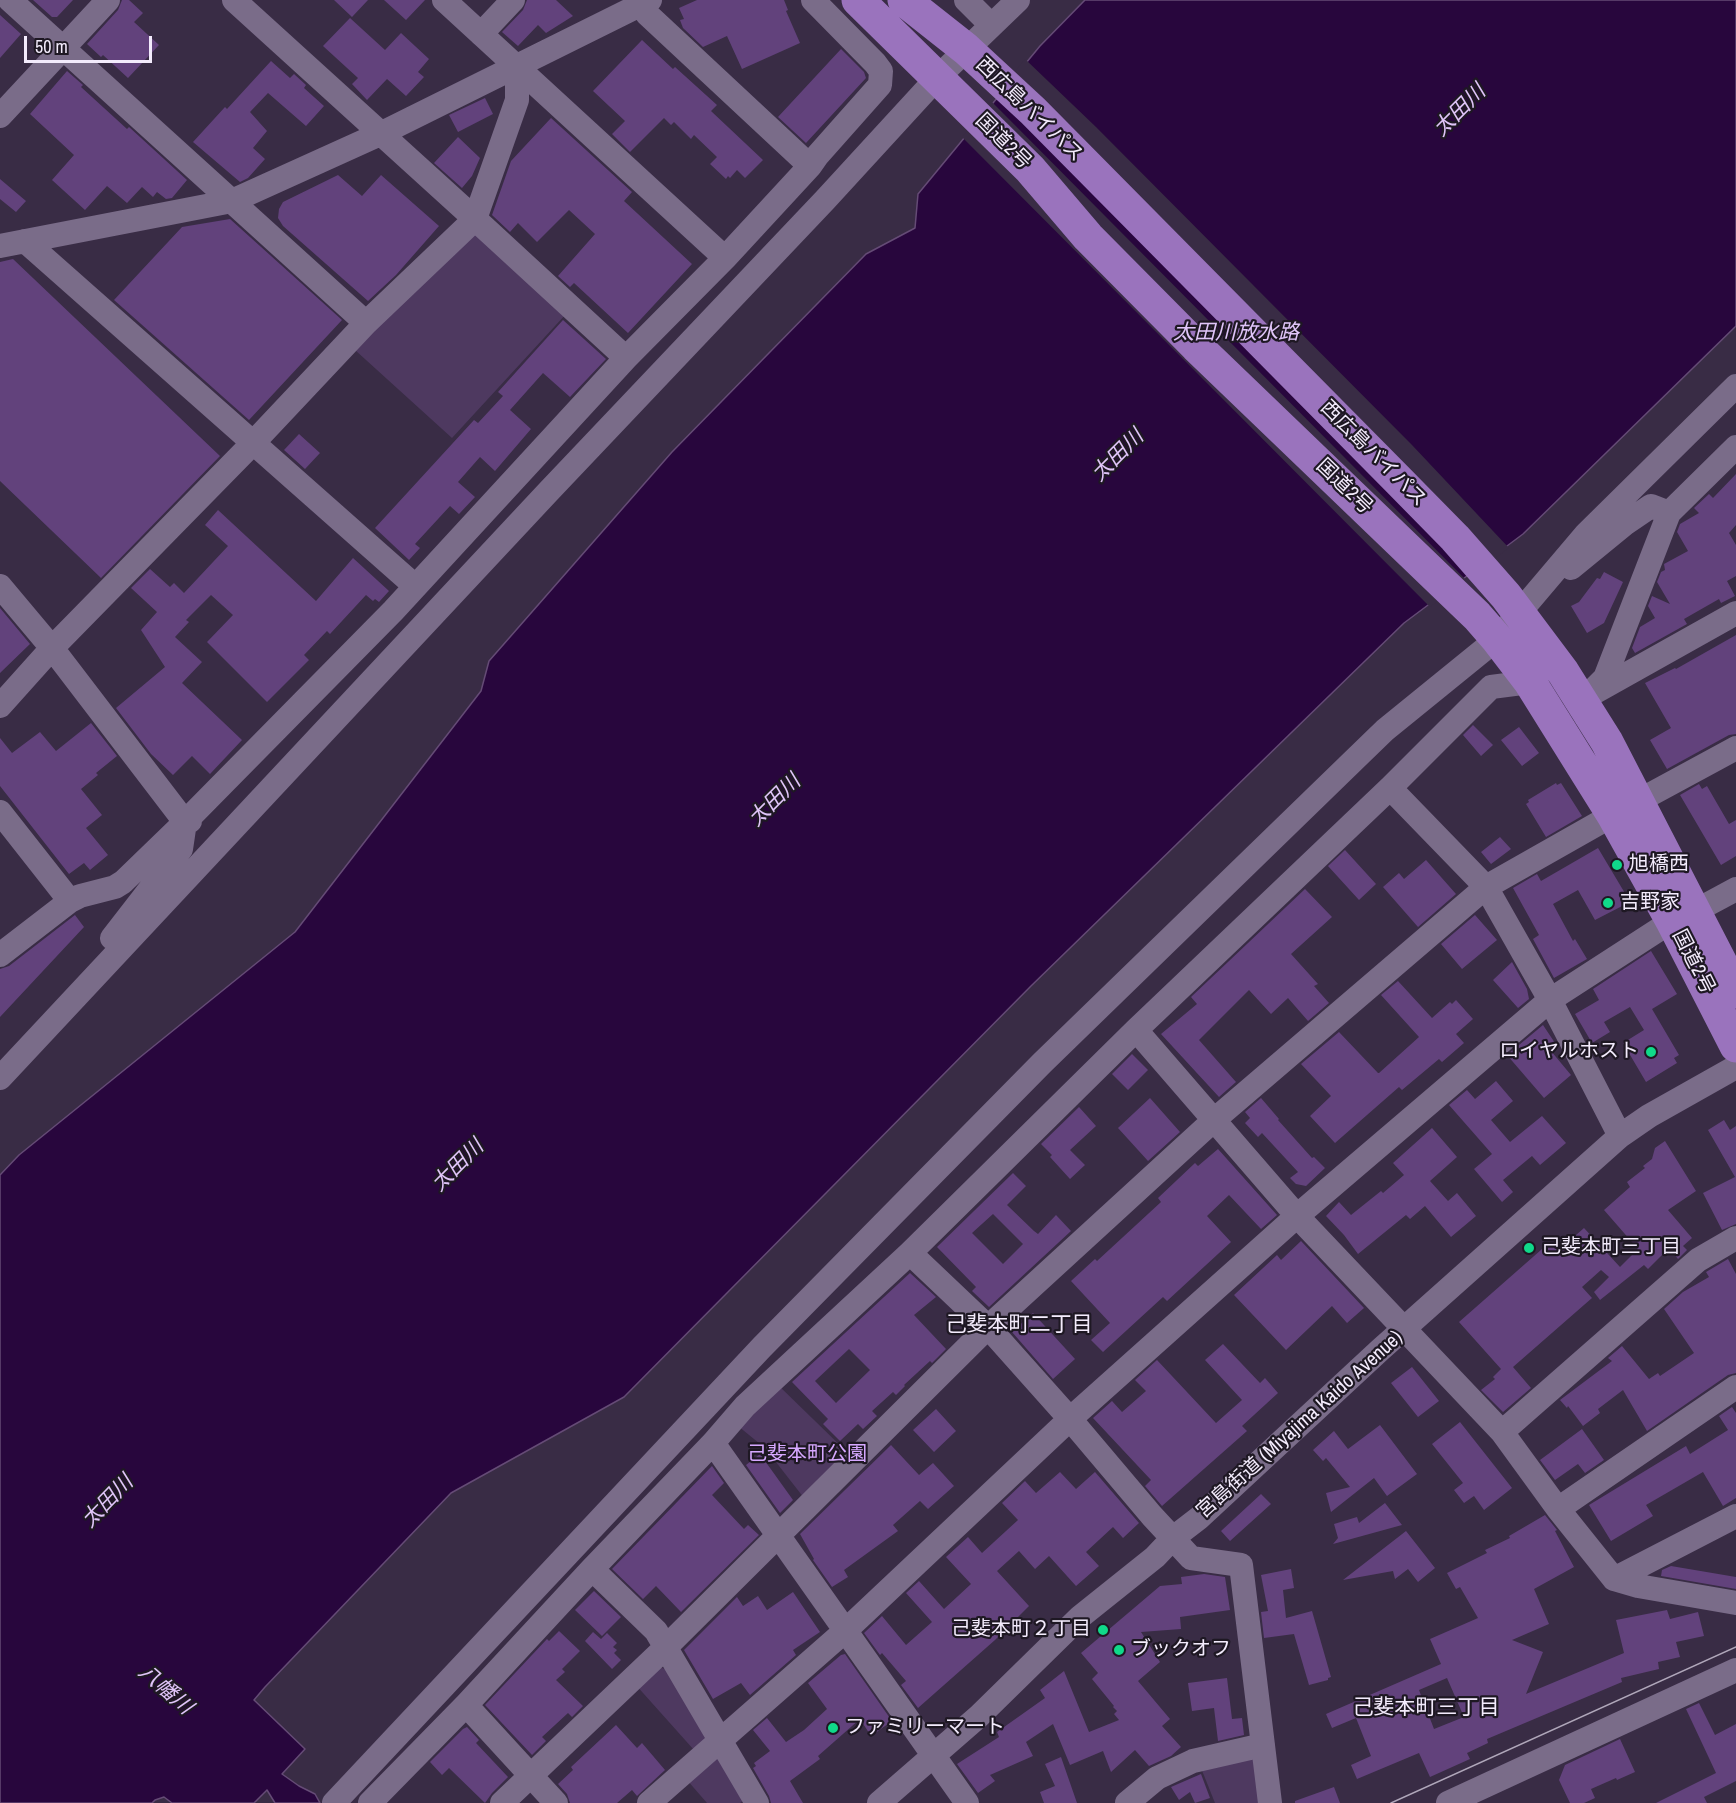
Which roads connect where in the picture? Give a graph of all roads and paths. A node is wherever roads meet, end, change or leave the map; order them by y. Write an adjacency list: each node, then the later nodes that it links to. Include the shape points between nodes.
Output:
1 (10, 0): 17 (street)
2 (108, 0): 17 (street)
3 (234, 0): 21 (street)
4 (444, 0): 15 (street)
5 (513, 0): 15 (street)
6 (813, 0): 22 (street, via 881,71 880,85)
7 (858, 0): 19 (highway, 国道2号)
8 (899, 0): 19 (highway, via 934,46)
9 (904, 0): 59 (highway, 西広島バイパス, via 966,49 1033,111 1455,538 1506,596 1563,672 1607,742)
10 (922, 0): 16 (highway, 国道2号)
11 (940, 0): 56 (highway, 西広島バイパス, via 1045,92 1413,462 1521,581 1576,653 1627,733)
12 (966, 0): 16 (street)
13 (1018, 0): 16 (street)
14 (646, 2): 18 (street); 22 (street, via 647,14)
15 (482, 34): 18 (street)
16 (985, 46): 19 (street); 36 (highway, 国道2号, via 1391,465)
17 (62, 49): 20 (street); 23 (street)
18 (517, 65): 21 (street); 24 (street, via 517,100); 27 (street)
19 (948, 88): 37 (street, via 825,200); 39 (highway, 国道2号, via 1196,346)
20 (0, 116)
21 (380, 134): 23 (street); 24 (street)
22 (810, 166): 27 (street)
23 (232, 201): 25 (street); 28 (street)
24 (475, 219): 28 (street); 29 (street)
25 (25, 241): 26 (street); 31 (street)
26 (0, 246)
27 (725, 258): 29 (street)
28 (366, 323): 31 (street)
29 (626, 358): 35 (street)
30 (1736, 386): 36 (street)
31 (253, 443): 35 (street); 40 (street)
32 (1736, 447): 33 (street)
33 (1669, 513): 36 (street, via 1651,506 1572,567); 43 (street, via 1605,678)
34 (0, 586): 40 (street)
35 (416, 586): 51 (street)
36 (1523, 593): 39 (street); 43 (highway, 国道2号, via 1544,635)
37 (449, 598): 42 (street); 45 (street, via 416,619)
38 (1736, 613): 43 (street)
39 (1487, 627): 41 (highway, 国道2号); 73 (street, via 1042,1063)
40 (52, 648): 44 (street); 51 (street)
41 (1530, 682): 47 (street, via 1491,687); 50 (highway, 国道2号)
42 (368, 684): 45 (street); 62 (street)
43 (1585, 698): 48 (highway, 国道2号)
44 (0, 706)
45 (318, 707): 51 (street, via 209,817)
46 (1736, 748): 48 (street)
47 (1390, 788): 52 (street); 61 (street)
48 (1642, 799): 55 (highway, 国道2号)
49 (0, 812): 54 (street)
50 (1613, 815): 52 (street); 55 (highway, 国道2号)
51 (185, 822): 54 (street, via 115,887); 62 (street, via 181,849)
52 (1486, 887): 60 (street); 66 (street)
53 (1736, 889): 55 (street)
54 (70, 901): 57 (street)
55 (1685, 915): 58 (highway, 国道2号); 60 (street); 63 (highway, 国道2号)
56 (1736, 944)
57 (0, 955)
58 (1736, 956)
59 (1736, 992)
60 (1550, 1000): 67 (street); 68 (street)
61 (1136, 1030): 66 (street); 70 (street)
62 (31, 1045): 65 (street)
63 (1736, 1046)
64 (1736, 1067): 67 (street, 宮島街道 (Miyajima Kaido Avenue))
65 (0, 1078)
66 (1214, 1120): 68 (street); 71 (street)
67 (1620, 1136): 72 (street, 宮島街道 (Miyajima Kaido Avenue))
68 (1297, 1216): 72 (street); 75 (street)
69 (1734, 1245): 76 (street, via 1698,1260)
70 (910, 1253): 71 (street); 77 (street, via 745,1406)
71 (988, 1327): 75 (street); 81 (street)
72 (1405, 1328): 76 (street); 82 (street, 宮島街道 (Miyajima Kaido Avenue))
73 (726, 1385): 77 (street); 78 (street)
74 (1736, 1387): 79 (street)
75 (1070, 1419): 82 (street); 86 (street)
76 (1502, 1432): 79 (street)
77 (713, 1443): 78 (street, via 694,1445 671,1460); 81 (street); 83 (street)
78 (649, 1466): 94 (street)
79 (1558, 1509): 84 (street)
80 (1736, 1516): 84 (street)
81 (777, 1536): 86 (street); 87 (street)
82 (1173, 1538): 91 (street, via 1191,1558 1241,1565); 92 (street, 宮島街道 (Miyajima Kaido Avenue), via 1080,1617)
83 (592, 1569): 87 (street, via 656,1631); 89 (street)
84 (1614, 1579): 85 (street)
85 (1736, 1603)
86 (845, 1631): 90 (street); 92 (street)
87 (664, 1648): 90 (street); 93 (street)
88 (1736, 1670): 104 (street)
89 (466, 1705): 93 (street); 95 (street)
90 (719, 1741): 98 (street); 99 (street)
91 (1263, 1745): 102 (street, via 1193,1761 1157,1778); 103 (street)
92 (934, 1755): 100 (street, 宮島街道 (Miyajima Kaido Avenue)); 101 (street)
93 (531, 1775): 96 (street); 97 (street)
94 (337, 1802)
95 (370, 1803)
96 (502, 1803)
97 (556, 1803)
98 (649, 1803)
99 (757, 1803)
100 (879, 1803)
101 (967, 1803)
102 (1127, 1803)
103 (1270, 1803)
104 (1448, 1803)

